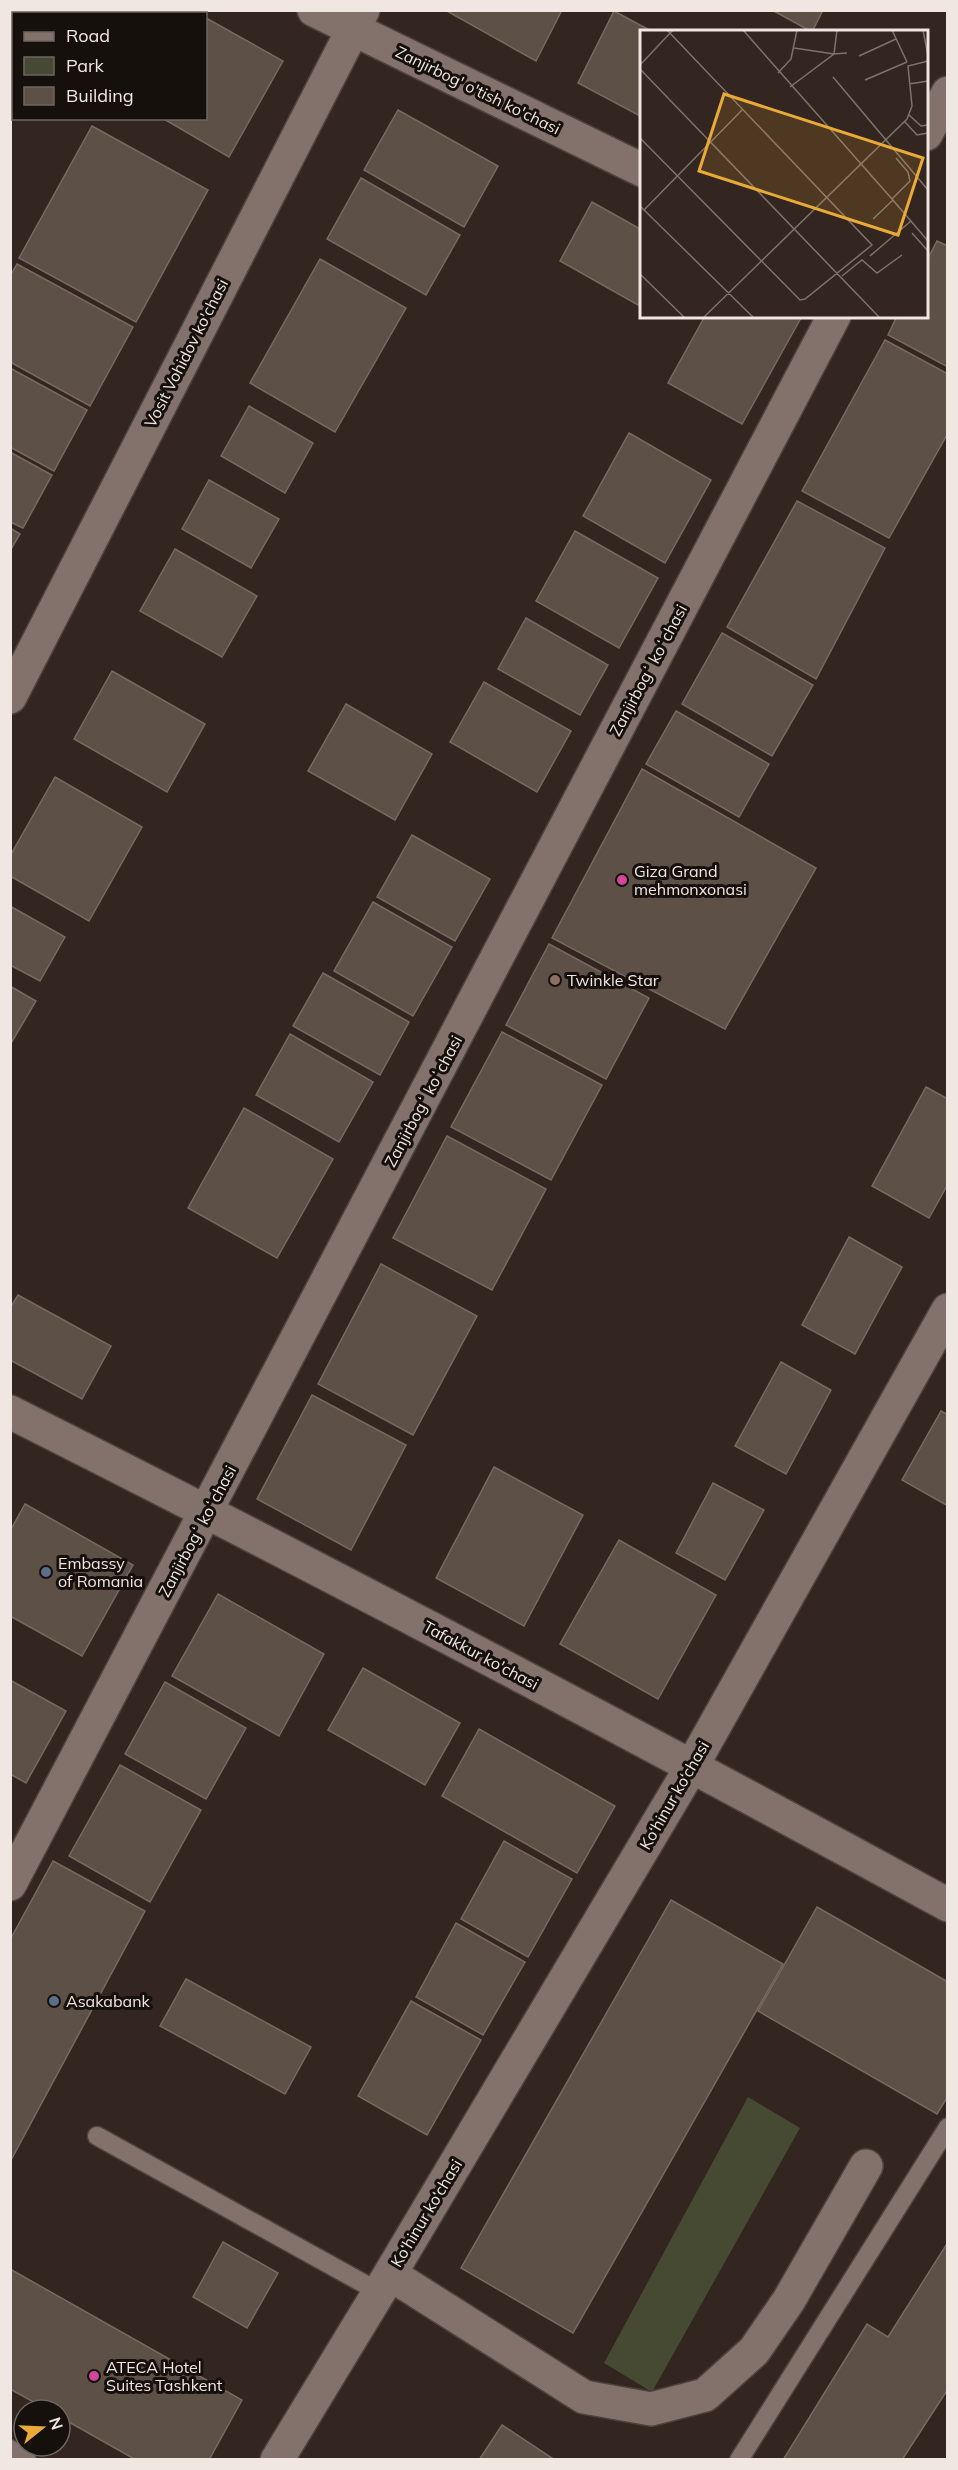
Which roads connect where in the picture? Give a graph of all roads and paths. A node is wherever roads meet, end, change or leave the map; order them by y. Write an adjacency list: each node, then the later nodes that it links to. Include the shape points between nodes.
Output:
1 (314, 10): 2 (street, Zanjirbog' o'tish ko'chasi)
2 (357, 20): 5 (street, Zanjirbog' o'tish ko'chasi); 7 (street, Vosit Vohidov ko'chasi)
3 (948, 93): 4 (street)
4 (928, 132)
5 (640, 169)
6 (833, 318): 10 (street, Zanjirbogʻ koʻchasi)
7 (10, 697)
8 (948, 1310): 11 (street, Ko‘hinur ko‘chasi)
9 (10, 1412): 10 (street, Tafakkur ko'chasi)
10 (208, 1512): 11 (street, Tafakkur ko'chasi); 12 (street, Zanjirbogʻ koʻchasi)
11 (692, 1766): 13 (street, Tafakkur ko'chasi); 17 (street, Ko‘hinur ko‘chasi)
12 (10, 1884)
13 (948, 1905)
14 (948, 2127): 21 (lane)
15 (97, 2136): 17 (lane)
16 (866, 2166): 17 (street, Ko‘hinur ko‘chasi, via 789,2300 754,2351 705,2395 651,2409 584,2397)
17 (384, 2283): 20 (street, Ko‘hinur ko‘chasi)
18 (10, 2449): 19 (lane)
19 (27, 2460)
20 (277, 2460)
21 (739, 2460)

